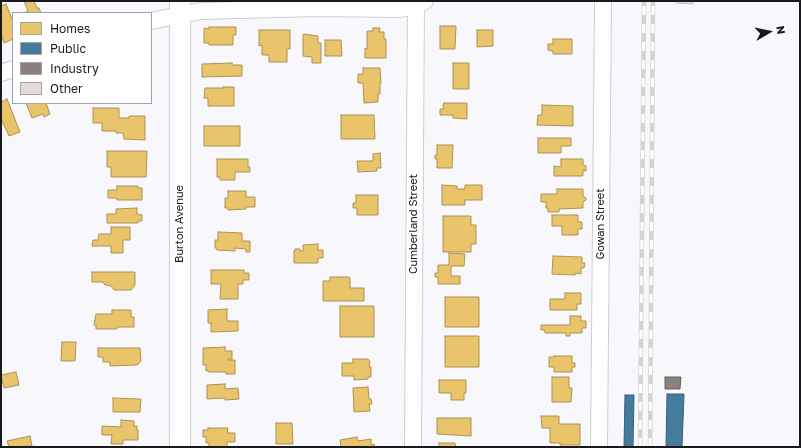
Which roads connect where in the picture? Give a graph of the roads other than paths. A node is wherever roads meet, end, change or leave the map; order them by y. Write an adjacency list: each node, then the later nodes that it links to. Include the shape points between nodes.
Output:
1 (603, 1): 9 (street, Gowan Street)
2 (419, 3): 3 (street, via 399,9 200,11); 8 (street, Cumberland Street)
3 (180, 8): 4 (street); 7 (main road, Burton Avenue)
4 (152, 21)
5 (12, 68): 6 (street)
6 (1, 73)
7 (180, 447)
8 (413, 447)
9 (599, 447)

